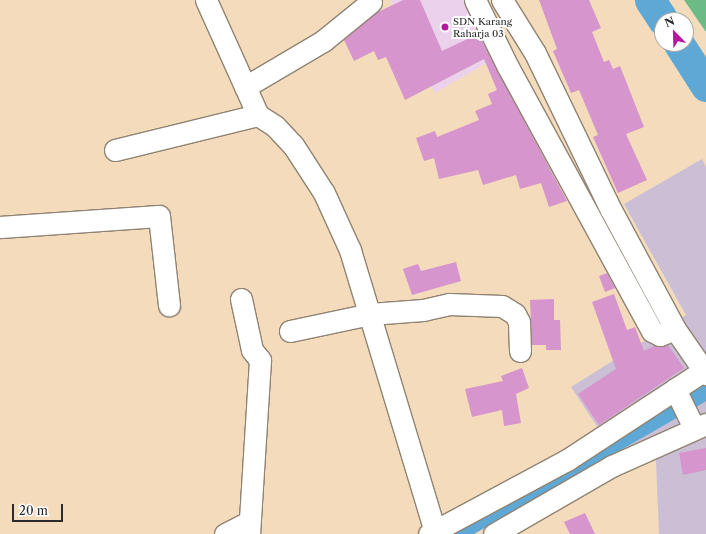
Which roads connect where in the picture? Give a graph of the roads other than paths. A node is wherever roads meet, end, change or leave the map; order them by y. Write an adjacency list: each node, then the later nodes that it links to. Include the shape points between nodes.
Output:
1 (206, 0): 5 (street)
2 (371, 2): 5 (street, via 323,41)
3 (491, 5): 4 (street); 4 (street)
4 (522, 60): 7 (street); 7 (street)
5 (245, 87): 6 (street)
6 (258, 115): 8 (street); 13 (street, via 275,126 293,144 324,193 350,250)
7 (553, 120): 9 (street); 9 (street)
8 (115, 150)
9 (601, 214): 16 (street, via 668,331)
10 (0, 227): 12 (street, via 159,216)
11 (241, 299): 19 (street, via 252,350 260,360)
12 (170, 305)
13 (370, 314): 14 (street); 15 (street, via 423,310 449,304 502,306 514,314 519,322); 20 (street)
14 (290, 331)
15 (520, 351)
16 (705, 371): 17 (street)
17 (676, 392): 18 (street); 20 (street, via 567,460)
18 (697, 424): 22 (street, via 612,466)
19 (249, 528): 21 (street)
20 (433, 533)
21 (225, 534)
22 (494, 534)

